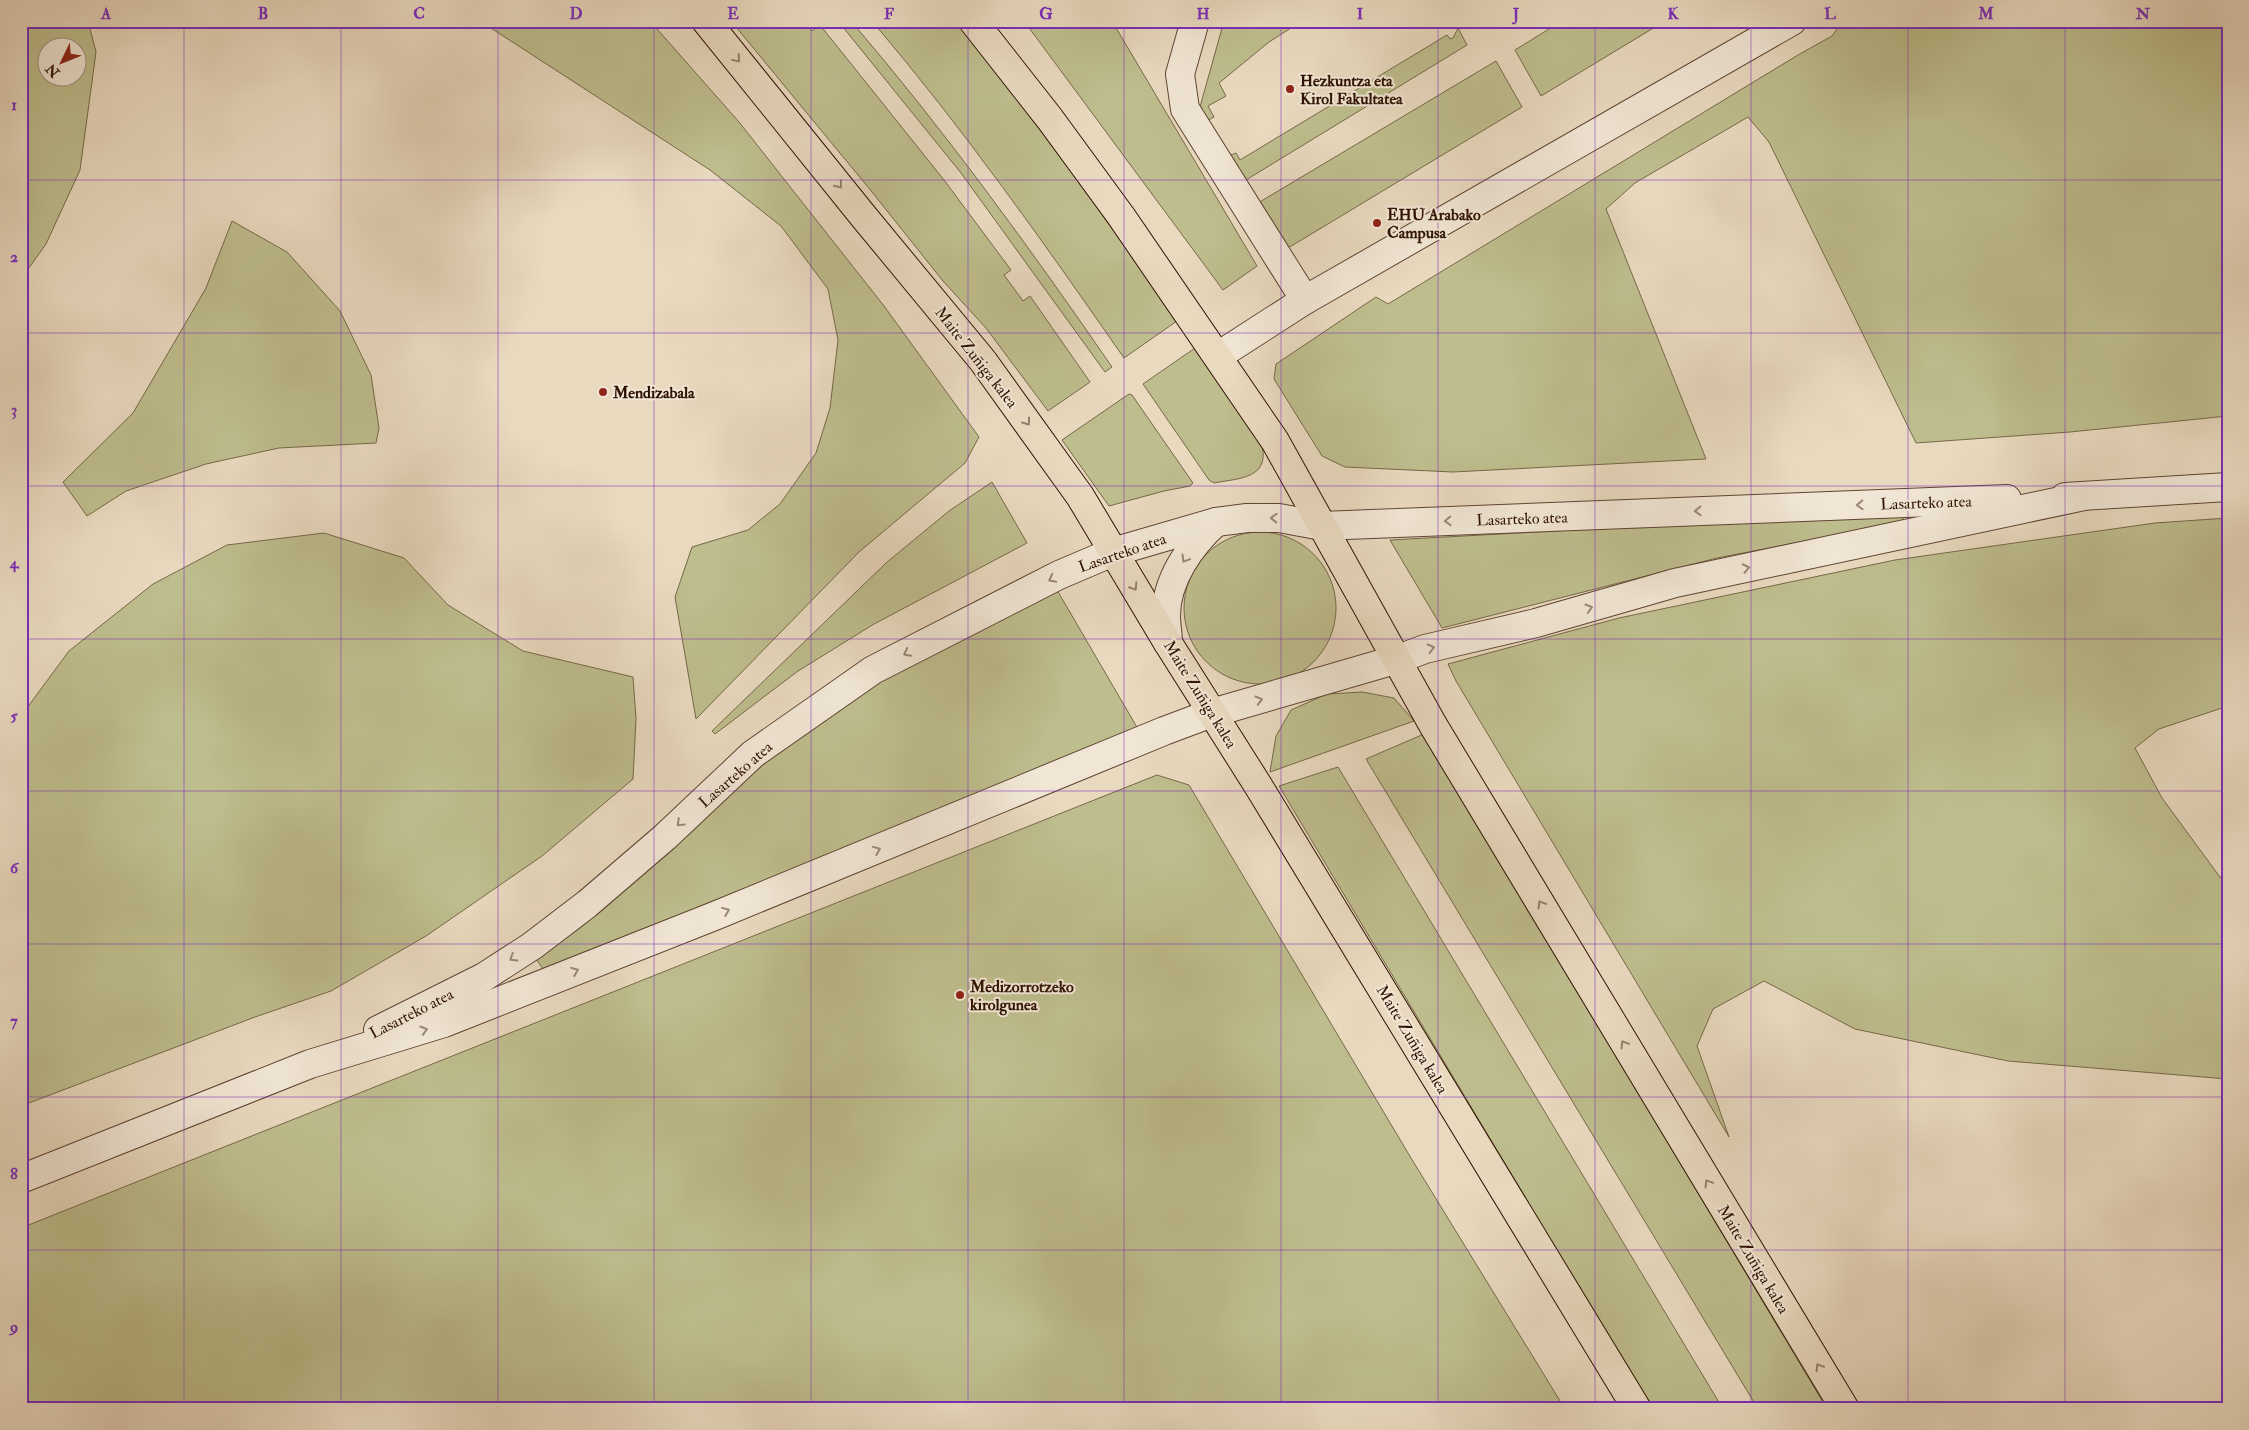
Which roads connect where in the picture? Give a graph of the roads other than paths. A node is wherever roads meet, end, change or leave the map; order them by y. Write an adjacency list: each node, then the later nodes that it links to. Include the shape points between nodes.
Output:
1 (706, 21): 11 (main road, Maite Zuñiga kalea, one-way to 11, via 983,360 1080,496)
2 (974, 21): 6 (main road, Maite Zuñiga kalea, via 1121,216)
3 (1195, 21): 5 (street, via 1180,74 1185,110)
4 (1792, 21): 5 (street)
5 (1305, 300): 6 (street)
6 (1218, 356): 10 (main road, Maite Zuñiga kalea, via 1275,441)
7 (2228, 487): 8 (street, Lasarteko atea)
8 (2084, 496): 10 (street, Lasarteko atea, one-way to 10); 13 (street, Lasarteko atea, one-way to 8, via 1675,583)
9 (1216, 522): 10 (street, Lasarteko atea, one-way to 9, via 1280,518); 11 (street, Lasarteko atea); 12 (street, one-way to 12, via 1198,539 1170,591 1166,615)
10 (1322, 526): 13 (main road, Maite Zuñiga kalea)
11 (1113, 552): 12 (main road, Maite Zuñiga kalea, one-way to 12); 15 (street, Lasarteko atea, one-way to 15, via 1064,572 873,670 753,754 658,843 532,946 484,977)
12 (1168, 643): 14 (main road, Maite Zuñiga kalea)
13 (1398, 659): 14 (street, Lasarteko atea, one-way to 13); 18 (main road, Maite Zuñiga kalea, one-way to 13, via 1438,734)
14 (1212, 713): 15 (street, Lasarteko atea, one-way to 14, via 444,1023); 17 (main road, Maite Zuñiga kalea)
15 (310, 1064): 16 (street, Lasarteko atea)
16 (21, 1179)
17 (1637, 1409)
18 (1844, 1409)

